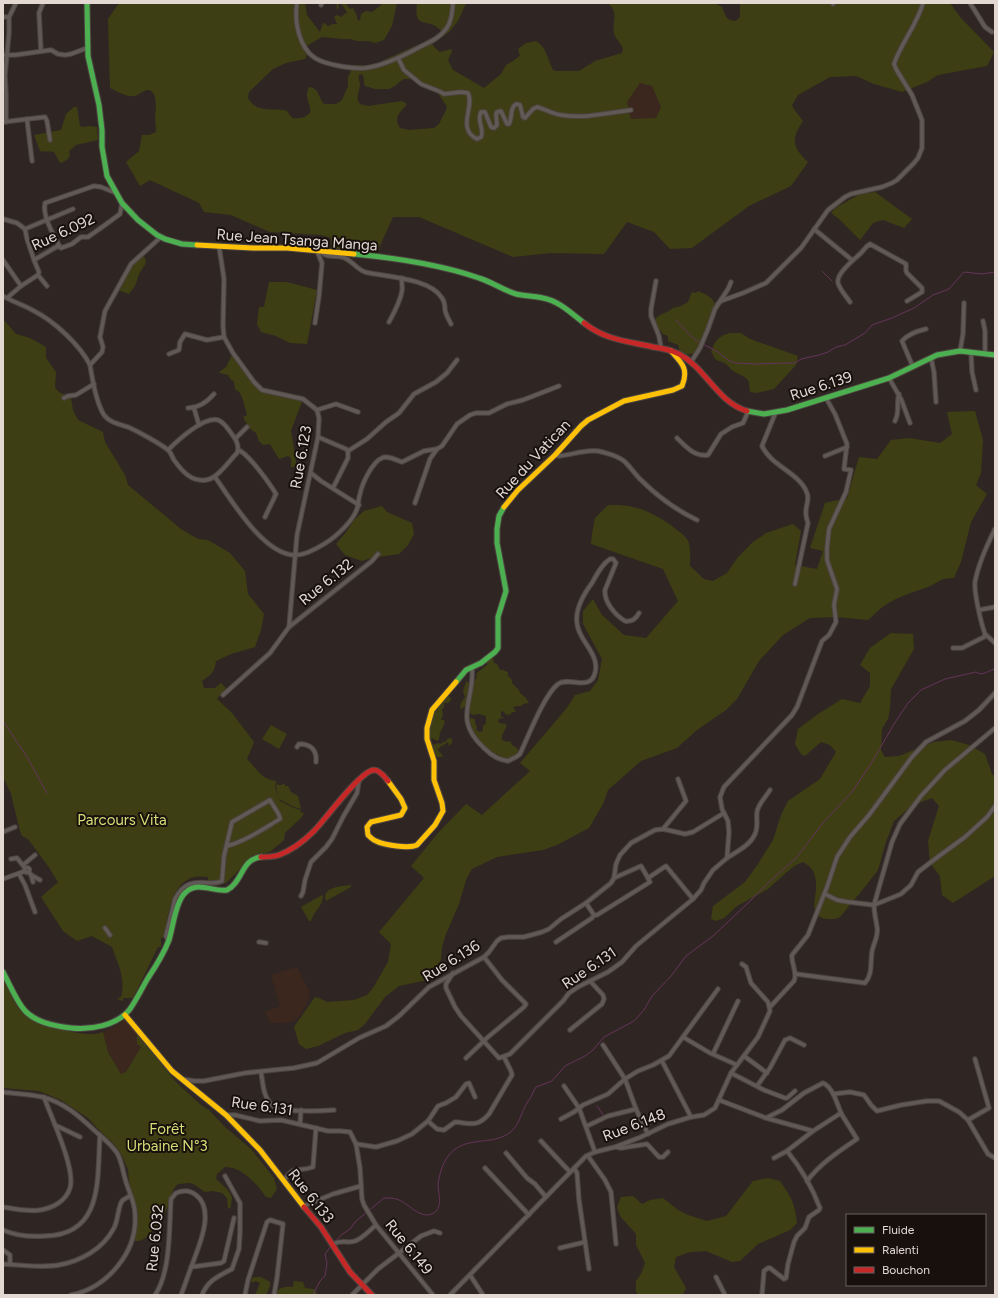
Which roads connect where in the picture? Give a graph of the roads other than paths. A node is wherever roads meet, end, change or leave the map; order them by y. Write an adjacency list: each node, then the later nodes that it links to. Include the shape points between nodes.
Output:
1 (16, 3): 9 (street)
2 (43, 3): 12 (street, via 38,13)
3 (87, 3): 11 (street, Rue Jean Tsanga Manga)
4 (297, 3): 14 (street, via 298,32 316,59 351,68 366,68)
5 (453, 3): 14 (street, via 450,21 443,34)
6 (923, 3): 27 (street, via 894,64 915,101 922,120 922,143 918,158 892,183 845,197 828,210)
7 (970, 3): 10 (street, via 983,24)
8 (3, 17): 9 (street)
9 (9, 17): 13 (street)
10 (992, 32)
11 (87, 48): 12 (street, via 65,56 51,50); 21 (street, Rue Jean Tsanga Manga, via 99,105 105,169)
12 (41, 51): 13 (street)
13 (5, 55): 15 (street)
14 (398, 58): 16 (street, via 404,70 421,84 444,94 468,93 468,127 477,139 482,134 479,117 481,112 485,112 491,127 494,128 497,112 501,111 509,124 512,108 516,104 520,106 522,117 525,118 537,107 568,116)
15 (5, 94): 18 (street)
16 (631, 110)
17 (27, 120): 18 (street); 19 (street, via 46,118); 20 (street)
18 (4, 122)
19 (50, 140)
20 (32, 161)
21 (116, 193): 22 (street, Rue Jean Tsanga Manga); 25 (street, via 94,186 45,203)
22 (122, 203): 28 (street, Rue Jean Tsanga Manga, via 138,220); 30 (street, Rue 6.092, via 121,212 111,221 87,237 81,237)
23 (73, 210): 25 (street)
24 (3, 219): 26 (street, via 17,223)
25 (48, 221): 26 (street); 30 (street)
26 (25, 229): 33 (street, Rue 6.092)
27 (814, 229): 34 (street); 46 (street, via 801,248 766,283)
28 (161, 237): 29 (street, Rue Jean Tsanga Manga, via 182,244); 63 (street, via 131,264 105,311 100,337 102,352)
29 (219, 246): 31 (street, Rue Jean Tsanga Manga, via 287,248); 52 (street, Rue 6.123, via 225,286)
30 (61, 248): 33 (street, Rue 6.092, via 58,246)
31 (320, 252): 36 (street, via 346,258 364,271); 49 (street, via 322,262); 53 (street, Rue Jean Tsanga Manga, via 395,258 468,275 516,294 554,301 602,335)
32 (3, 260): 39 (street)
33 (34, 260): 35 (street)
34 (852, 260): 43 (street, via 871,244 906,264 907,273 923,290); 44 (street, via 838,278 840,288)
35 (38, 275): 39 (street); 40 (street)
36 (402, 278): 48 (street, via 402,290); 50 (street, via 429,287 439,294 445,303)
37 (656, 281): 53 (street, via 651,316)
38 (731, 282): 46 (street)
39 (21, 286): 42 (street)
40 (47, 286)
41 (3, 296): 42 (street)
42 (7, 298): 63 (street, via 56,325)
43 (907, 301)
44 (850, 302)
45 (964, 303): 55 (street)
46 (718, 304): 62 (street, via 700,348)
47 (983, 321): 57 (street, via 986,332)
48 (389, 322)
49 (315, 323)
50 (451, 324)
51 (926, 329): 64 (street, via 914,332 902,341)
52 (224, 337): 58 (street, via 208,340 186,334 180,342 179,350); 76 (street, Rue 6.123, via 246,373 262,390 303,399)
53 (661, 348): 54 (street, Rue Jean Tsanga Manga)
54 (671, 351): 62 (street, Rue 6.139); 92 (street, Rue du Vatican, via 686,369 686,379 682,386 624,401 601,413 581,426)
55 (960, 351): 56 (street, Rue 6.139); 60 (street, Rue 6.139)
56 (971, 352): 57 (street, Rue 6.139); 68 (street)
57 (985, 353): 59 (street, Rue 6.139)
58 (169, 354)
59 (995, 355)
60 (931, 358): 64 (street, Rue 6.139); 73 (street)
61 (457, 360): 91 (street, via 447,373 414,394 399,413)
62 (690, 362): 78 (street, Rue 6.139, via 729,402)
63 (90, 365): 66 (street)
64 (912, 367): 65 (street, Rue 6.139)
65 (888, 378): 70 (street); 72 (street, Rue 6.139)
66 (94, 384): 71 (street, via 76,395); 89 (street, via 104,415)
67 (559, 386): 88 (street, via 507,404 489,414 470,415 457,424 445,443)
68 (976, 390)
69 (214, 394): 75 (street)
70 (898, 394): 80 (street, via 898,415); 81 (street)
71 (64, 398)
72 (826, 398): 79 (street, Rue 6.139); 87 (street)
73 (936, 402)
74 (188, 408): 75 (street)
75 (194, 408): 82 (street)
76 (317, 410): 77 (street, via 336,404); 84 (street, Rue 6.123, via 320,423)
77 (358, 412)
78 (748, 412): 79 (street, Rue 6.139); 86 (street, via 743,423 721,434 708,455 699,455 689,450)
79 (775, 414): 104 (street, via 762,446 783,469 802,482 808,498 808,523)
80 (895, 420)
81 (910, 423)
82 (199, 425): 85 (street, via 217,420); 89 (street)
83 (247, 427): 85 (street)
84 (318, 436): 91 (street); 94 (street, Rue 6.123)
85 (236, 438): 90 (street)
86 (677, 438)
87 (847, 447): 93 (street); 122 (street, via 844,469 851,470 846,492 830,529 827,548 827,560 837,590 834,605 836,622 829,635 822,641 792,715 724,787 720,797)
88 (437, 449): 97 (street, via 430,459); 98 (street, via 424,451 402,462 383,457 371,469 360,494)
89 (168, 450): 95 (street, via 192,479 207,480)
90 (238, 450): 95 (street); 99 (street, via 245,454 276,494)
91 (348, 451): 96 (street, via 348,458)
92 (555, 455): 100 (street, via 599,451 619,458 662,498); 112 (street, Rue du Vatican, via 518,490 499,516 498,543 506,591 498,617 499,646 495,652)
93 (825, 456)
94 (311, 473): 96 (street); 103 (street, Rue 6.123)
95 (215, 477): 103 (street, via 257,535 285,554)
96 (333, 488): 98 (street)
97 (415, 503)
98 (359, 505): 103 (street, via 353,516 328,542 315,550)
99 (264, 517)
100 (697, 520)
101 (995, 529): 106 (street, via 975,582)
102 (378, 554): 108 (street, Rue 6.132)
103 (295, 555): 108 (street, Rue 6.123)
104 (795, 584)
105 (995, 607): 106 (street)
106 (979, 610): 109 (street)
107 (639, 613): 112 (street, via 632,621 625,621 609,605 604,594 616,563 610,559 585,593 577,616 578,629 595,662 595,674 585,683 568,681 555,687 541,708 520,754 508,761 494,757 488,752 477,741 468,726 467,709)
108 (289, 627): 114 (street, Rue 6.132, via 270,653)
109 (985, 634): 110 (street); 111 (street, via 982,639 962,648)
110 (995, 643)
111 (953, 648)
112 (472, 668): 119 (street, Rue du Vatican, via 460,676 429,716 427,740 434,761 435,786 444,811 418,845 408,847 377,842 368,835 369,824 401,815 405,806 395,789 376,770 369,771)
113 (995, 693): 137 (street, via 965,721 926,742 912,757 836,857)
114 (223, 695)
115 (995, 728): 141 (street, via 945,770 900,824 892,842)
116 (297, 747): 117 (street, via 304,744 315,751)
117 (316, 762)
118 (678, 779): 124 (street, via 686,801)
119 (359, 781): 138 (street, via 357,793 332,839 311,862); 146 (street, Rue du Vatican, via 316,830 277,856 253,859 246,865 231,889 224,891 197,886 187,891 180,901)
120 (770, 790): 128 (street, Rue 6.131, via 757,812 755,835 751,841)
121 (995, 806): 141 (street, via 965,837 918,872 908,889)
122 (724, 813): 124 (street, via 693,832 685,834); 128 (street, via 728,820 729,832)
123 (14, 827): 125 (street)
124 (663, 829): 132 (street, via 655,830 625,849 616,864)
125 (3, 832)
126 (227, 846): 126 (street, via 232,822 270,800 280,819 252,836); 146 (street, via 222,881 193,882 185,886 174,899 166,936)
127 (35, 855): 130 (street)
128 (727, 858): 139 (street, Rue 6.131, via 713,870)
129 (10, 859): 130 (street, via 18,858)
130 (26, 870): 131 (street); 135 (street); 136 (street)
131 (19, 874): 134 (street); 142 (street)
132 (614, 878): 133 (street, via 641,866); 140 (street, Rue 6.136)
133 (648, 878): 139 (street, via 666,866); 143 (street, via 650,882)
134 (3, 879)
135 (40, 880)
136 (33, 882)
137 (824, 894): 141 (street, via 837,900); 154 (street, via 808,935 792,955)
138 (301, 896)
139 (693, 899): 155 (street, Rue 6.131, via 636,946 622,962)
140 (586, 903): 143 (street); 150 (street, Rue 6.136, via 542,932 524,937 500,938)
141 (874, 905): 154 (street, via 878,933 866,983)
142 (35, 912)
143 (594, 915): 148 (street)
144 (105, 928): 145 (street)
145 (110, 935)
146 (168, 941): 159 (street, Rue du Vatican)
147 (259, 942): 149 (street)
148 (556, 942)
149 (266, 943)
150 (484, 957): 153 (street, Rue 6.136); 162 (street, via 526,1004)
151 (742, 964): 158 (street, via 746,967 751,983)
152 (3, 972): 159 (street, via 22,1008 39,1020 86,1028 109,1024)
153 (453, 973): 162 (street, via 446,984 447,992 461,1016); 172 (street, Rue 6.136, via 429,988 386,1026 359,1038 317,1063)
154 (796, 974): 158 (street, via 794,981)
155 (590, 980): 160 (street, via 603,995 602,1004); 167 (street, Rue 6.131, via 569,993 510,1054)
156 (718, 989): 161 (street)
157 (738, 1001): 165 (street)
158 (770, 1007): 166 (street, Rue 6.148, via 762,1031)
159 (125, 1015): 175 (street, Rue 6.131, via 156,1054)
160 (570, 1030)
161 (683, 1037): 165 (street); 170 (street)
162 (484, 1040): 167 (street, Rue 6.131, via 499,1058); 168 (street)
163 (603, 1045): 176 (street)
164 (804, 1045): 174 (street, via 790,1038 786,1039)
165 (713, 1054): 171 (street)
166 (744, 1056): 171 (street, Rue 6.148); 174 (street)
167 (504, 1057): 195 (street, via 512,1075 485,1119 470,1125 455,1122 444,1130 437,1129)
168 (466, 1058)
169 (974, 1059): 194 (street, via 989,1108)
170 (662, 1061): 176 (street); 191 (street)
171 (737, 1065): 173 (street, Rue 6.148)
172 (261, 1072): 175 (street, Rue 6.136, via 204,1081); 187 (street, via 264,1089 271,1104)
173 (731, 1073): 178 (street); 184 (street, Rue 6.148)
174 (767, 1073): 178 (street)
175 (181, 1079): 190 (street, Rue 6.131)
176 (625, 1079): 185 (street, via 608,1094); 186 (street)
177 (564, 1086): 185 (street)
178 (757, 1086): 179 (street, via 785,1098)
179 (795, 1091)
180 (3, 1092): 182 (street)
181 (833, 1094): 189 (street); 192 (street, via 823,1083); 194 (street, via 850,1092 864,1095 877,1111 927,1100 939,1101)
182 (44, 1097): 197 (street); 202 (street, via 72,1111)
183 (475, 1097): 195 (street, via 469,1083 466,1084 456,1097 438,1106)
184 (719, 1100): 191 (street, Rue 6.148, via 711,1111 702,1116); 192 (street)
185 (579, 1108): 193 (street); 198 (street)
186 (636, 1109): 198 (street, via 608,1116); 201 (street)
187 (301, 1110): 188 (street); 196 (street)
188 (334, 1110)
189 (841, 1113): 200 (street); 219 (street, via 857,1139 831,1157)
190 (226, 1115): 196 (street, Rue 6.131); 218 (street, Rue 6.133, via 260,1150)
191 (691, 1117): 201 (street, Rue 6.148)
192 (766, 1118): 200 (street)
193 (561, 1119)
194 (968, 1120): 213 (street, via 988,1154)
195 (428, 1121): 205 (street, via 412,1134 397,1141 376,1147)
196 (300, 1124): 199 (street, Rue 6.131)
197 (55, 1125): 203 (street); 224 (street, via 70,1178 70,1189 64,1199 54,1206 38,1210)
198 (587, 1126): 208 (street)
199 (316, 1128): 205 (street, Rue 6.131, via 348,1132 352,1134); 218 (street, via 312,1167 305,1171 290,1172)
200 (813, 1131): 207 (street)
201 (648, 1134): 206 (street, Rue 6.148)
202 (100, 1135): 221 (street, via 118,1156); 228 (street, via 95,1198 91,1210 82,1222 65,1234 54,1236 22,1235)
203 (80, 1137)
204 (541, 1142): 216 (street)
205 (356, 1144): 220 (street, Rue 6.149)
206 (615, 1147): 208 (street, Rue 6.148); 209 (street, via 647,1144 663,1158)
207 (787, 1151): 212 (street); 219 (street)
208 (595, 1152): 211 (street, Rue 6.148)
209 (668, 1152)
210 (506, 1153): 222 (street)
211 (588, 1156): 215 (street, Rue 6.148); 232 (street, via 606,1180 611,1192)
212 (774, 1158)
213 (995, 1158)
214 (485, 1168): 225 (street)
215 (574, 1168): 216 (street, Rue 6.148); 230 (street, via 577,1173)
216 (570, 1172): 222 (street, Rue 6.148)
217 (225, 1176): 246 (street, via 240,1203 239,1249 232,1269 212,1280)
218 (284, 1181): 223 (street, Rue 6.133)
219 (807, 1181): 255 (street, via 820,1208 810,1217 794,1242 786,1278 770,1268 764,1271)
220 (361, 1186): 223 (street); 227 (street, Rue 6.149, via 362,1199)
221 (130, 1196): 237 (street, via 122,1202 116,1222 108,1236 86,1256 58,1266); 243 (street, via 135,1208 135,1225 125,1256 109,1276 98,1284)
222 (546, 1197): 225 (street, Rue 6.148)
223 (304, 1206): 231 (street, Rue 6.133)
224 (3, 1207)
225 (529, 1215): 240 (street, Rue 6.148)
226 (234, 1218): 238 (street, via 224,1261)
227 (376, 1225): 231 (street, via 356,1241 340,1240); 235 (street, Rue 6.149)
228 (3, 1230)
229 (440, 1233): 235 (street, via 434,1231 421,1236)
230 (585, 1242): 233 (street); 239 (street)
231 (332, 1244): 242 (street, Rue 6.133, via 345,1265)
232 (616, 1244)
233 (560, 1248)
234 (3, 1250): 237 (street, via 10,1256)
235 (399, 1253): 242 (street); 251 (street, Rue 6.149)
236 (3, 1264): 237 (street)
237 (10, 1264)
238 (191, 1267): 244 (street, Rue 6.032, via 204,1232 205,1215 198,1196 180,1191 171,1199 166,1265); 245 (street, Rue 6.032)
239 (589, 1269)
240 (470, 1275): 252 (street, Rue 6.148); 253 (street)
241 (716, 1277): 254 (street)
242 (362, 1284): 249 (street); 250 (street, Rue 6.133)
243 (71, 1295)
244 (155, 1295)
245 (181, 1295)
246 (202, 1295)
247 (245, 1295): 248 (street, via 267,1222 270,1220 283,1224)
248 (274, 1295)
249 (352, 1295)
250 (372, 1295)
251 (432, 1295)
252 (450, 1295)
253 (483, 1295)
254 (725, 1295)
255 (762, 1295)

